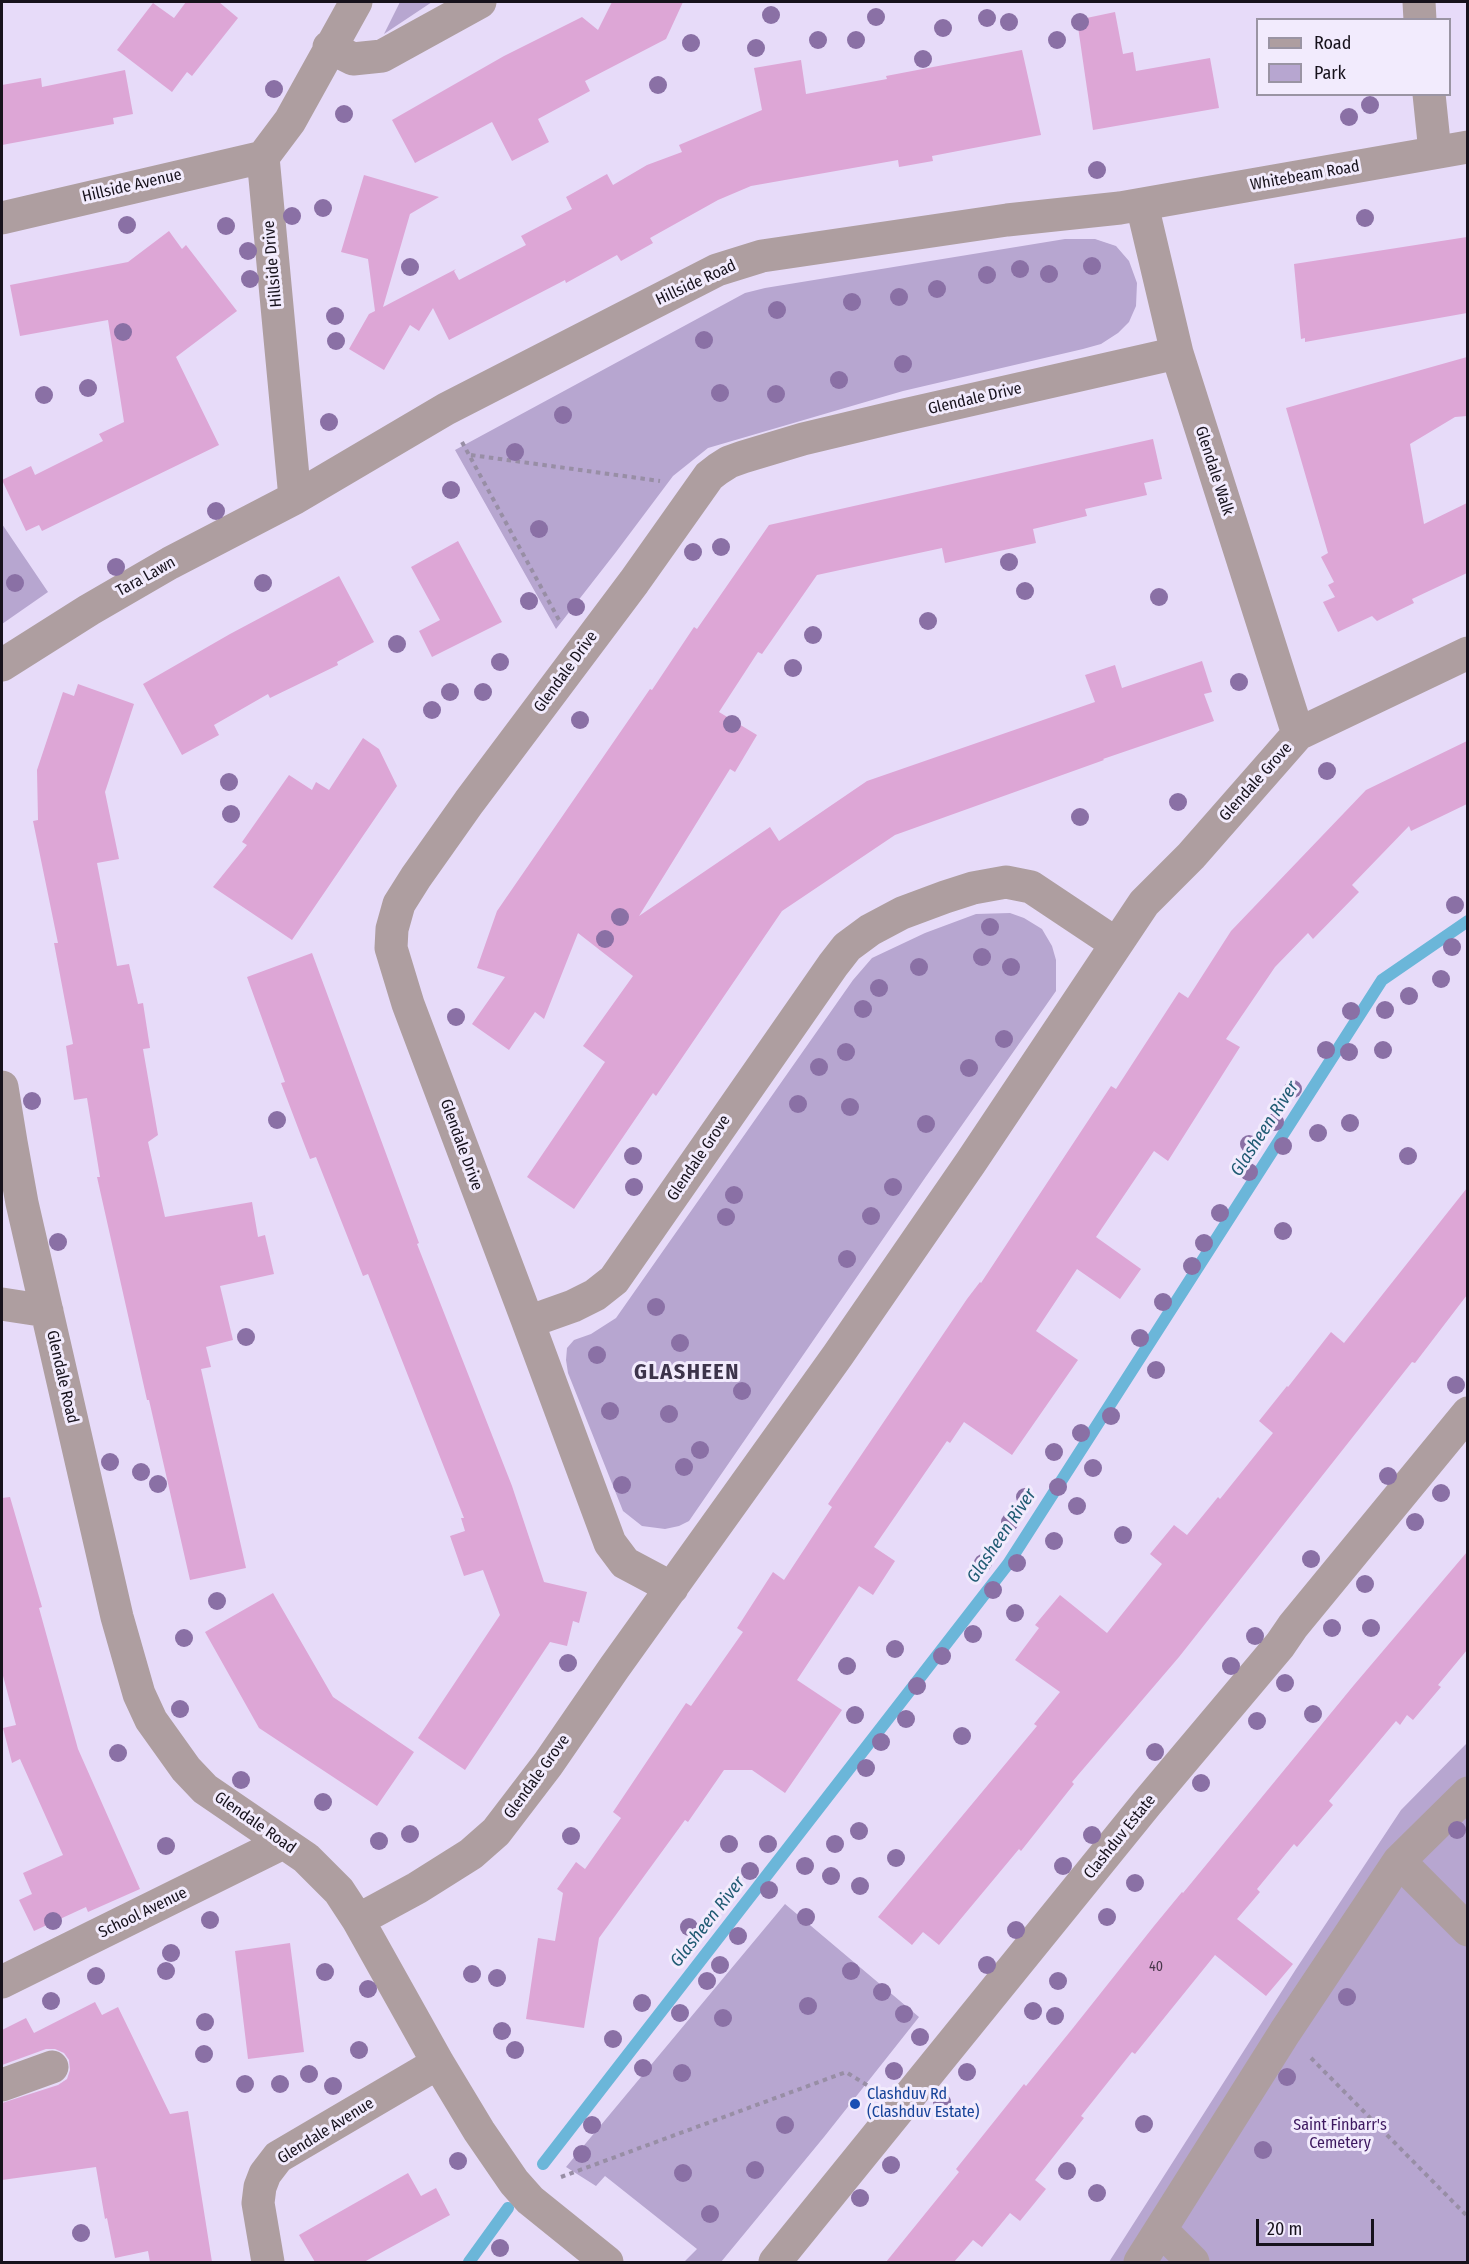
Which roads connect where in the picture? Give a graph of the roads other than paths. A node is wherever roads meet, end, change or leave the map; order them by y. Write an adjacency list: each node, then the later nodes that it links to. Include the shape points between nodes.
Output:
1 (356, 2): 5 (street)
2 (480, 2): 5 (street, via 382,56 353,59)
3 (1419, 2): 4 (street)
4 (1420, 18)
5 (329, 47): 9 (street, via 290,121)
6 (1429, 96): 8 (street)
7 (1467, 147): 8 (street, Whitebeam Road)
8 (1435, 152): 10 (street, Whitebeam Road)
9 (263, 157): 11 (street, Hillside Avenue); 13 (street, Hillside Drive)
10 (1142, 205): 12 (street, Glendale Walk); 13 (street, Hillside Road, via 996,221 739,262 668,294 446,409)
11 (2, 218)
12 (1177, 353): 16 (street, Glendale Walk); 22 (street, Glendale Drive, via 895,417 729,462 709,476 416,876 399,904 391,948 408,1004)
13 (295, 498): 15 (street, Tara Lawn, via 170,563)
14 (1467, 653): 16 (street, Glendale Grove)
15 (2, 665)
16 (1298, 734): 17 (street, Glendale Grove, via 1191,856 1144,903)
17 (1115, 944): 22 (street, Glendale Grove, via 1031,887 1006,882 945,897 870,930 847,947 833,965 614,1280 588,1299); 24 (street, Glendale Grove, via 890,1281)
18 (2, 1087): 19 (street)
19 (6, 1144): 21 (street, Glendale Road)
20 (2, 1304): 21 (street, Glendale Road)
21 (47, 1311): 26 (street, Glendale Road, via 117,1617 139,1695 151,1720 186,1769 206,1789)
22 (528, 1322): 24 (street, via 610,1543 625,1563)
23 (1467, 1413): 37 (street, Clashduv Estate)
24 (672, 1588): 28 (street, Glendale Grove, via 496,1832 471,1854)
25 (1467, 1793): 27 (street)
26 (283, 1843): 28 (street, Glendale Road, via 320,1871); 30 (street, School Avenue)
27 (1399, 1861): 29 (street); 34 (street, via 1285,2032)
28 (358, 1920): 31 (street, Glendale Road)
29 (1467, 1930)
30 (11, 1978)
31 (438, 2063): 35 (street, Glendale Avenue, via 278,2157 260,2187 258,2203); 36 (street, Glendale Road, via 479,2131 530,2200)
32 (52, 2067): 33 (street)
33 (2, 2085)
34 (1162, 2231): 38 (street); 39 (street)
35 (268, 2262)
36 (607, 2262)
37 (775, 2262)
38 (1140, 2262)
39 (1193, 2262)

